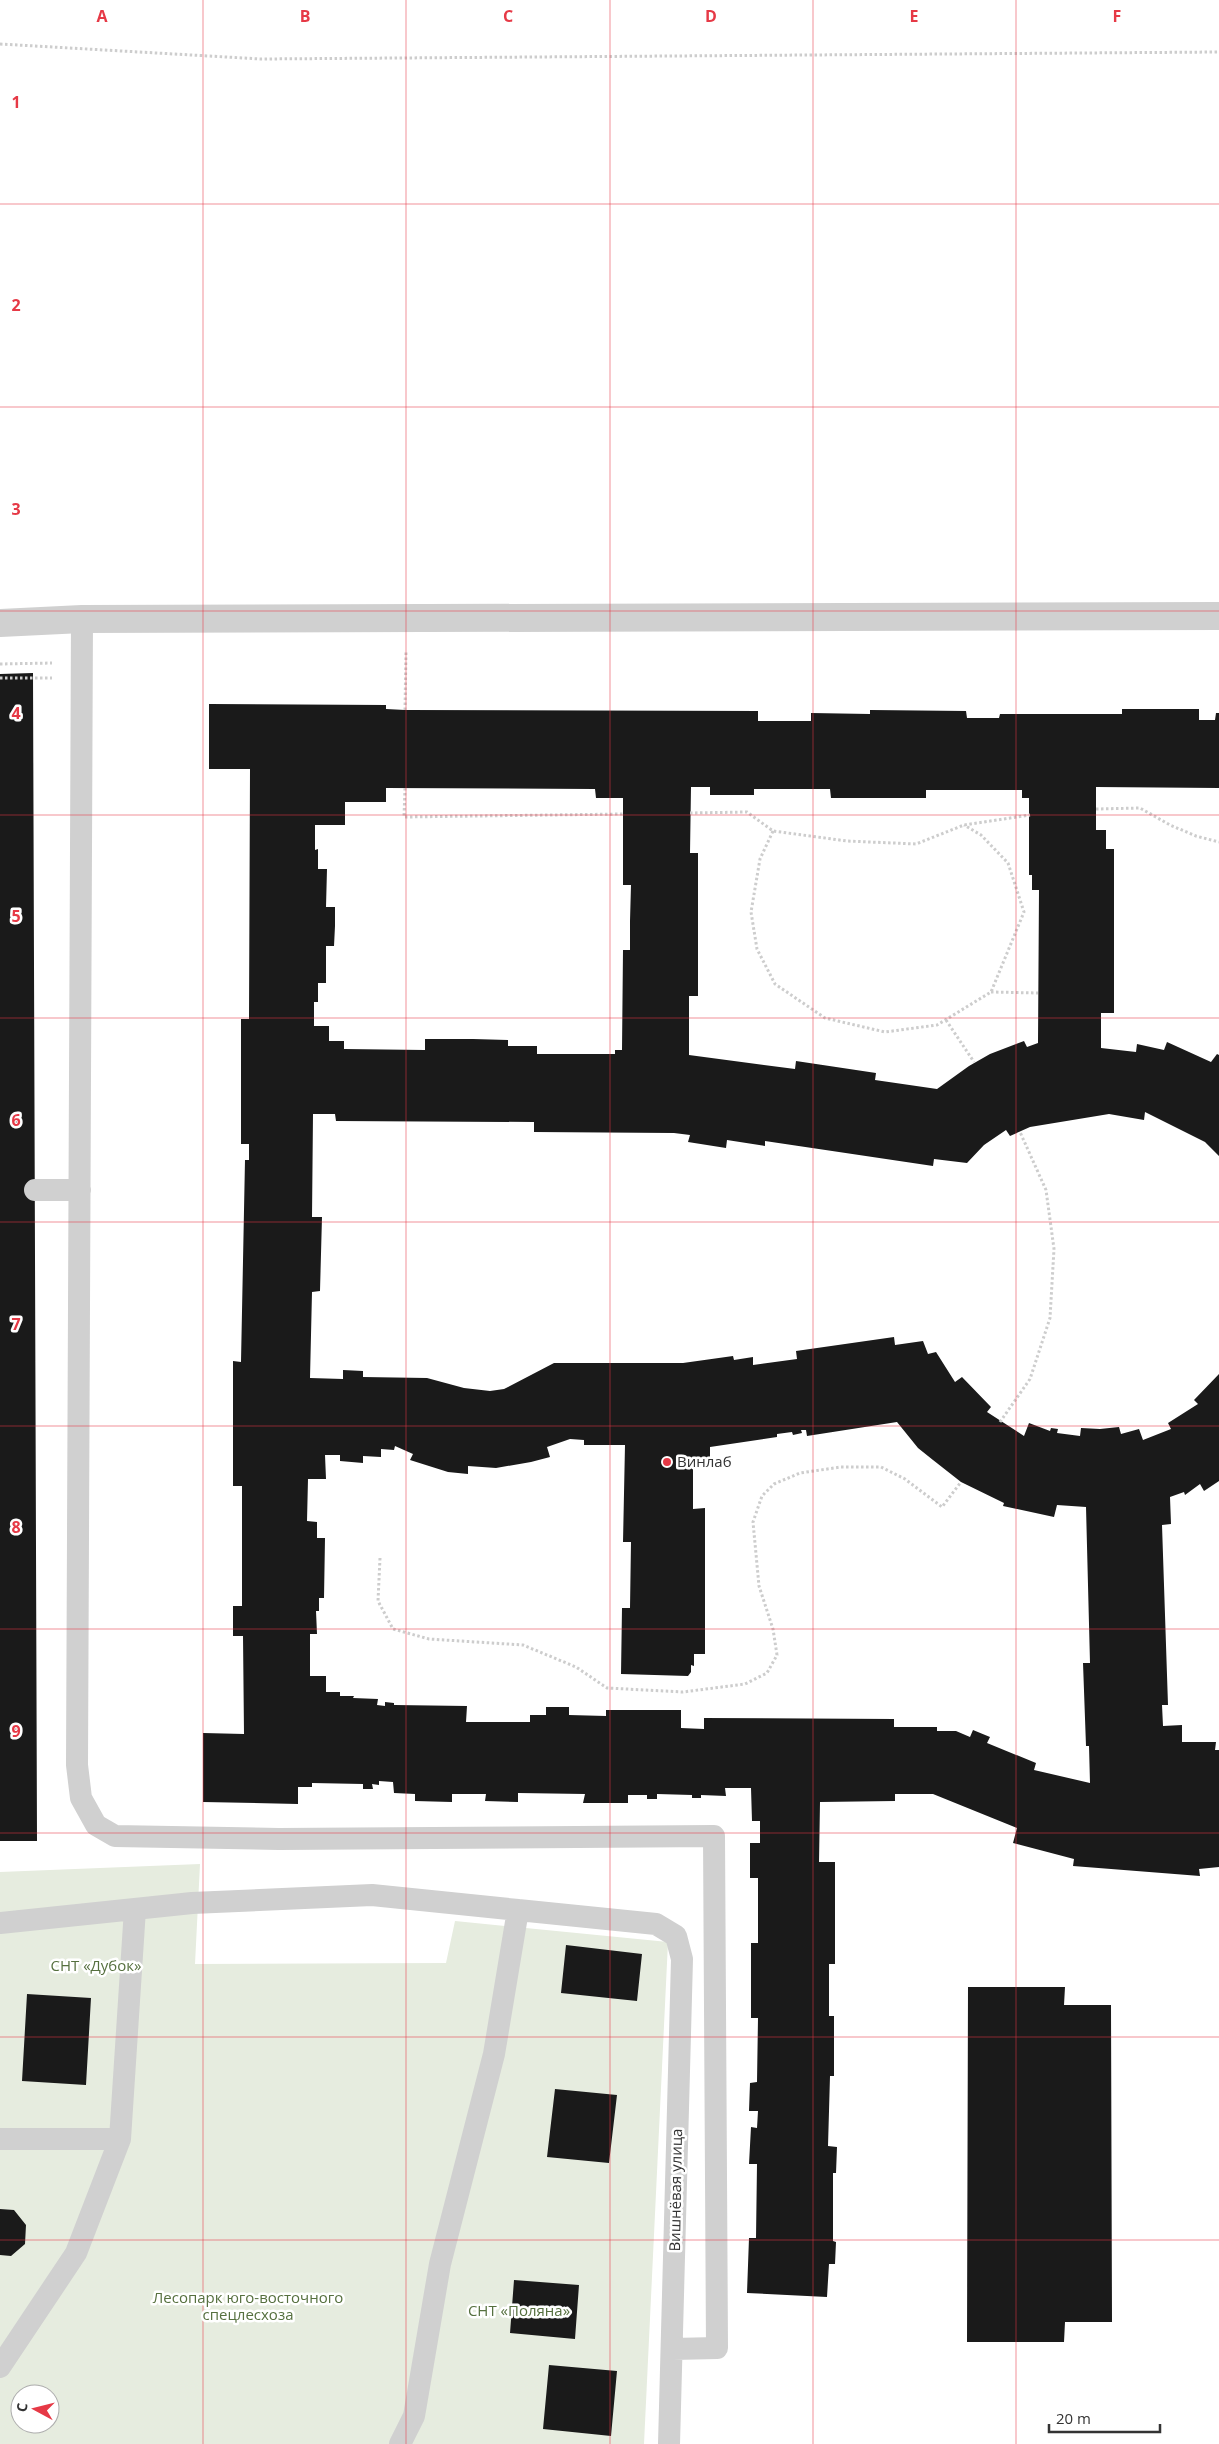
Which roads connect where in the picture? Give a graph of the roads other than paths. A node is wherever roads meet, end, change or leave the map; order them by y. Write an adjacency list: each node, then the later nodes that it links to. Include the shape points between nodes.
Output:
1 (1219, 616): 2 (street)
2 (82, 619): 3 (street); 5 (lane)
3 (0, 623)
4 (35, 1190): 5 (lane)
5 (80, 1190): 11 (lane, via 77,1765 81,1798 96,1825 116,1836 279,1839 714,1836 717,2348)
6 (135, 1909): 7 (lane, via 192,1903 372,1895); 8 (lane); 10 (lane)
7 (518, 1910): 11 (lane, Вишнёвая улица, via 656,1924 676,1936 682,1958); 13 (lane, via 494,2054 440,2264 414,2416)
8 (0, 1923)
9 (0, 2139): 10 (lane)
10 (120, 2139): 12 (lane, via 76,2253)
11 (673, 2349): 14 (lane, Вишнёвая улица)
12 (0, 2367)
13 (400, 2444)
14 (669, 2444)

